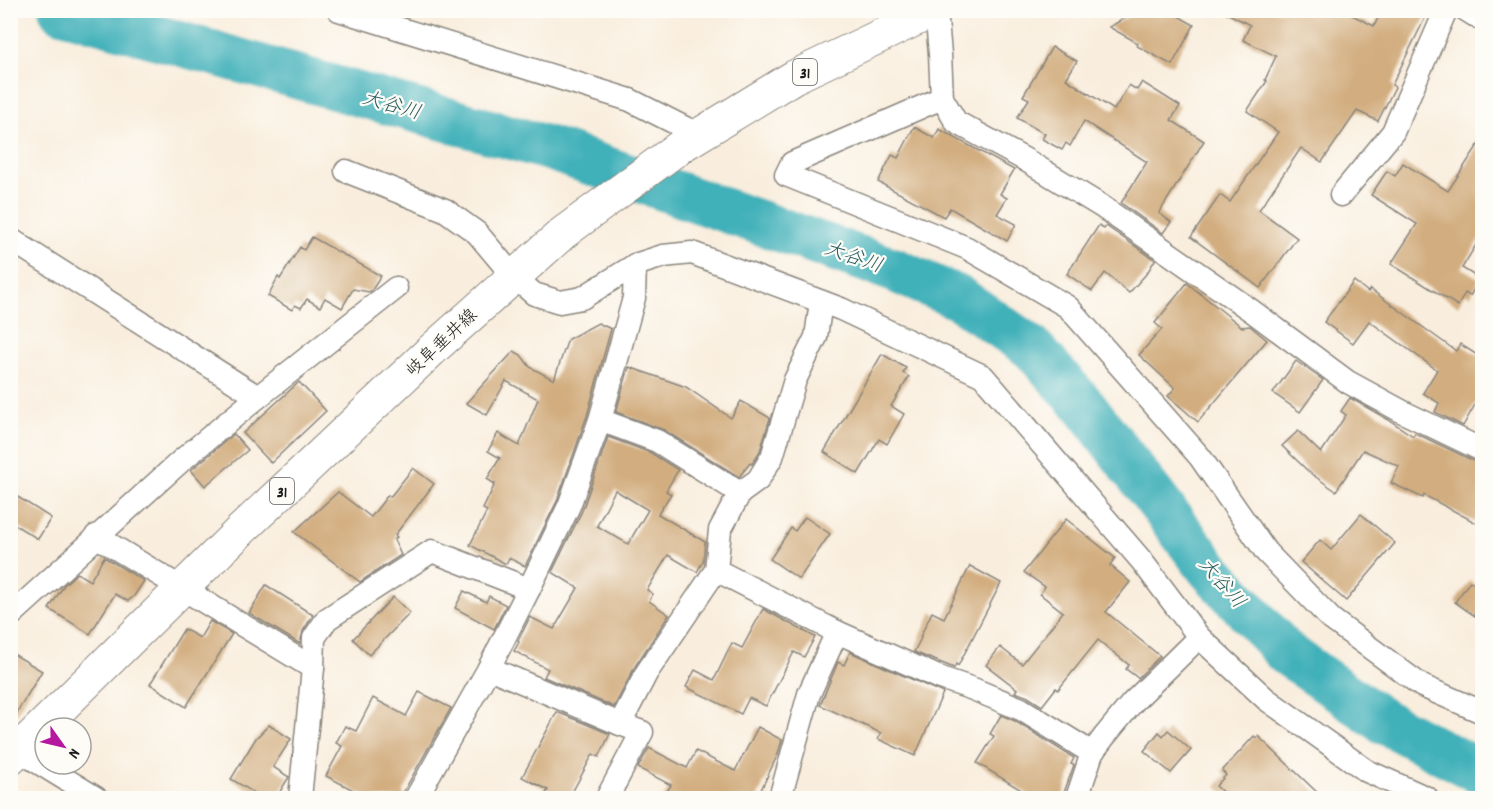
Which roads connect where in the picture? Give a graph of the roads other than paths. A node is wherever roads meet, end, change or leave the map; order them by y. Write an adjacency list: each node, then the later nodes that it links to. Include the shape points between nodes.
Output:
1 (339, 10): 7 (street, via 630,100)
2 (936, 10): 6 (street); 7 (main road, 岐阜垂井線 / 31, via 794,77)
3 (1446, 10): 9 (street, via 1393,132)
4 (1466, 10): 5 (street)
5 (1482, 20)
6 (942, 98): 17 (street, via 956,122 1101,206 1348,382); 28 (street, via 792,163 786,175 967,248 1068,307 1200,457 1266,552 1331,619 1422,686)
7 (690, 140): 12 (main road, 岐阜垂井線 / 31, via 563,233)
8 (346, 171): 12 (street, via 445,210 477,233)
9 (1341, 195)
10 (10, 240): 15 (street)
11 (635, 265): 12 (street, via 582,298 560,302 534,294); 14 (street, via 663,256 692,254); 16 (street, via 634,298)
12 (513, 276): 21 (main road, 岐阜垂井線 / 31)
13 (396, 288): 15 (street)
14 (821, 302): 18 (street, via 816,337 795,380 772,457 758,480); 25 (street, via 982,376 1142,560)
15 (258, 396): 19 (street)
16 (600, 420): 18 (street, via 657,441); 22 (street, via 569,506)
17 (1482, 450)
18 (740, 493): 20 (street, via 720,530)
19 (96, 537): 21 (street); 23 (street)
20 (716, 570): 24 (street); 29 (street, via 647,672)
21 (182, 589): 26 (street); 30 (main road, 岐阜垂井線 / 31)
22 (529, 589): 26 (street, via 432,551 327,619 315,638); 27 (street)
23 (10, 616)
24 (837, 632): 31 (street, via 1021,709); 36 (street, via 809,694)
25 (1198, 637): 31 (street, via 1132,704); 38 (street, via 1266,699 1367,771)
26 (313, 668): 33 (street)
27 (489, 668): 29 (street); 34 (street)
28 (1482, 712)
29 (620, 724): 35 (street, via 642,732)
30 (13, 751): 32 (street)
31 (1092, 753): 37 (street)
32 (96, 798)
33 (300, 798)
34 (416, 798)
35 (607, 798)
36 (780, 798)
37 (1077, 798)
38 (1427, 798)

